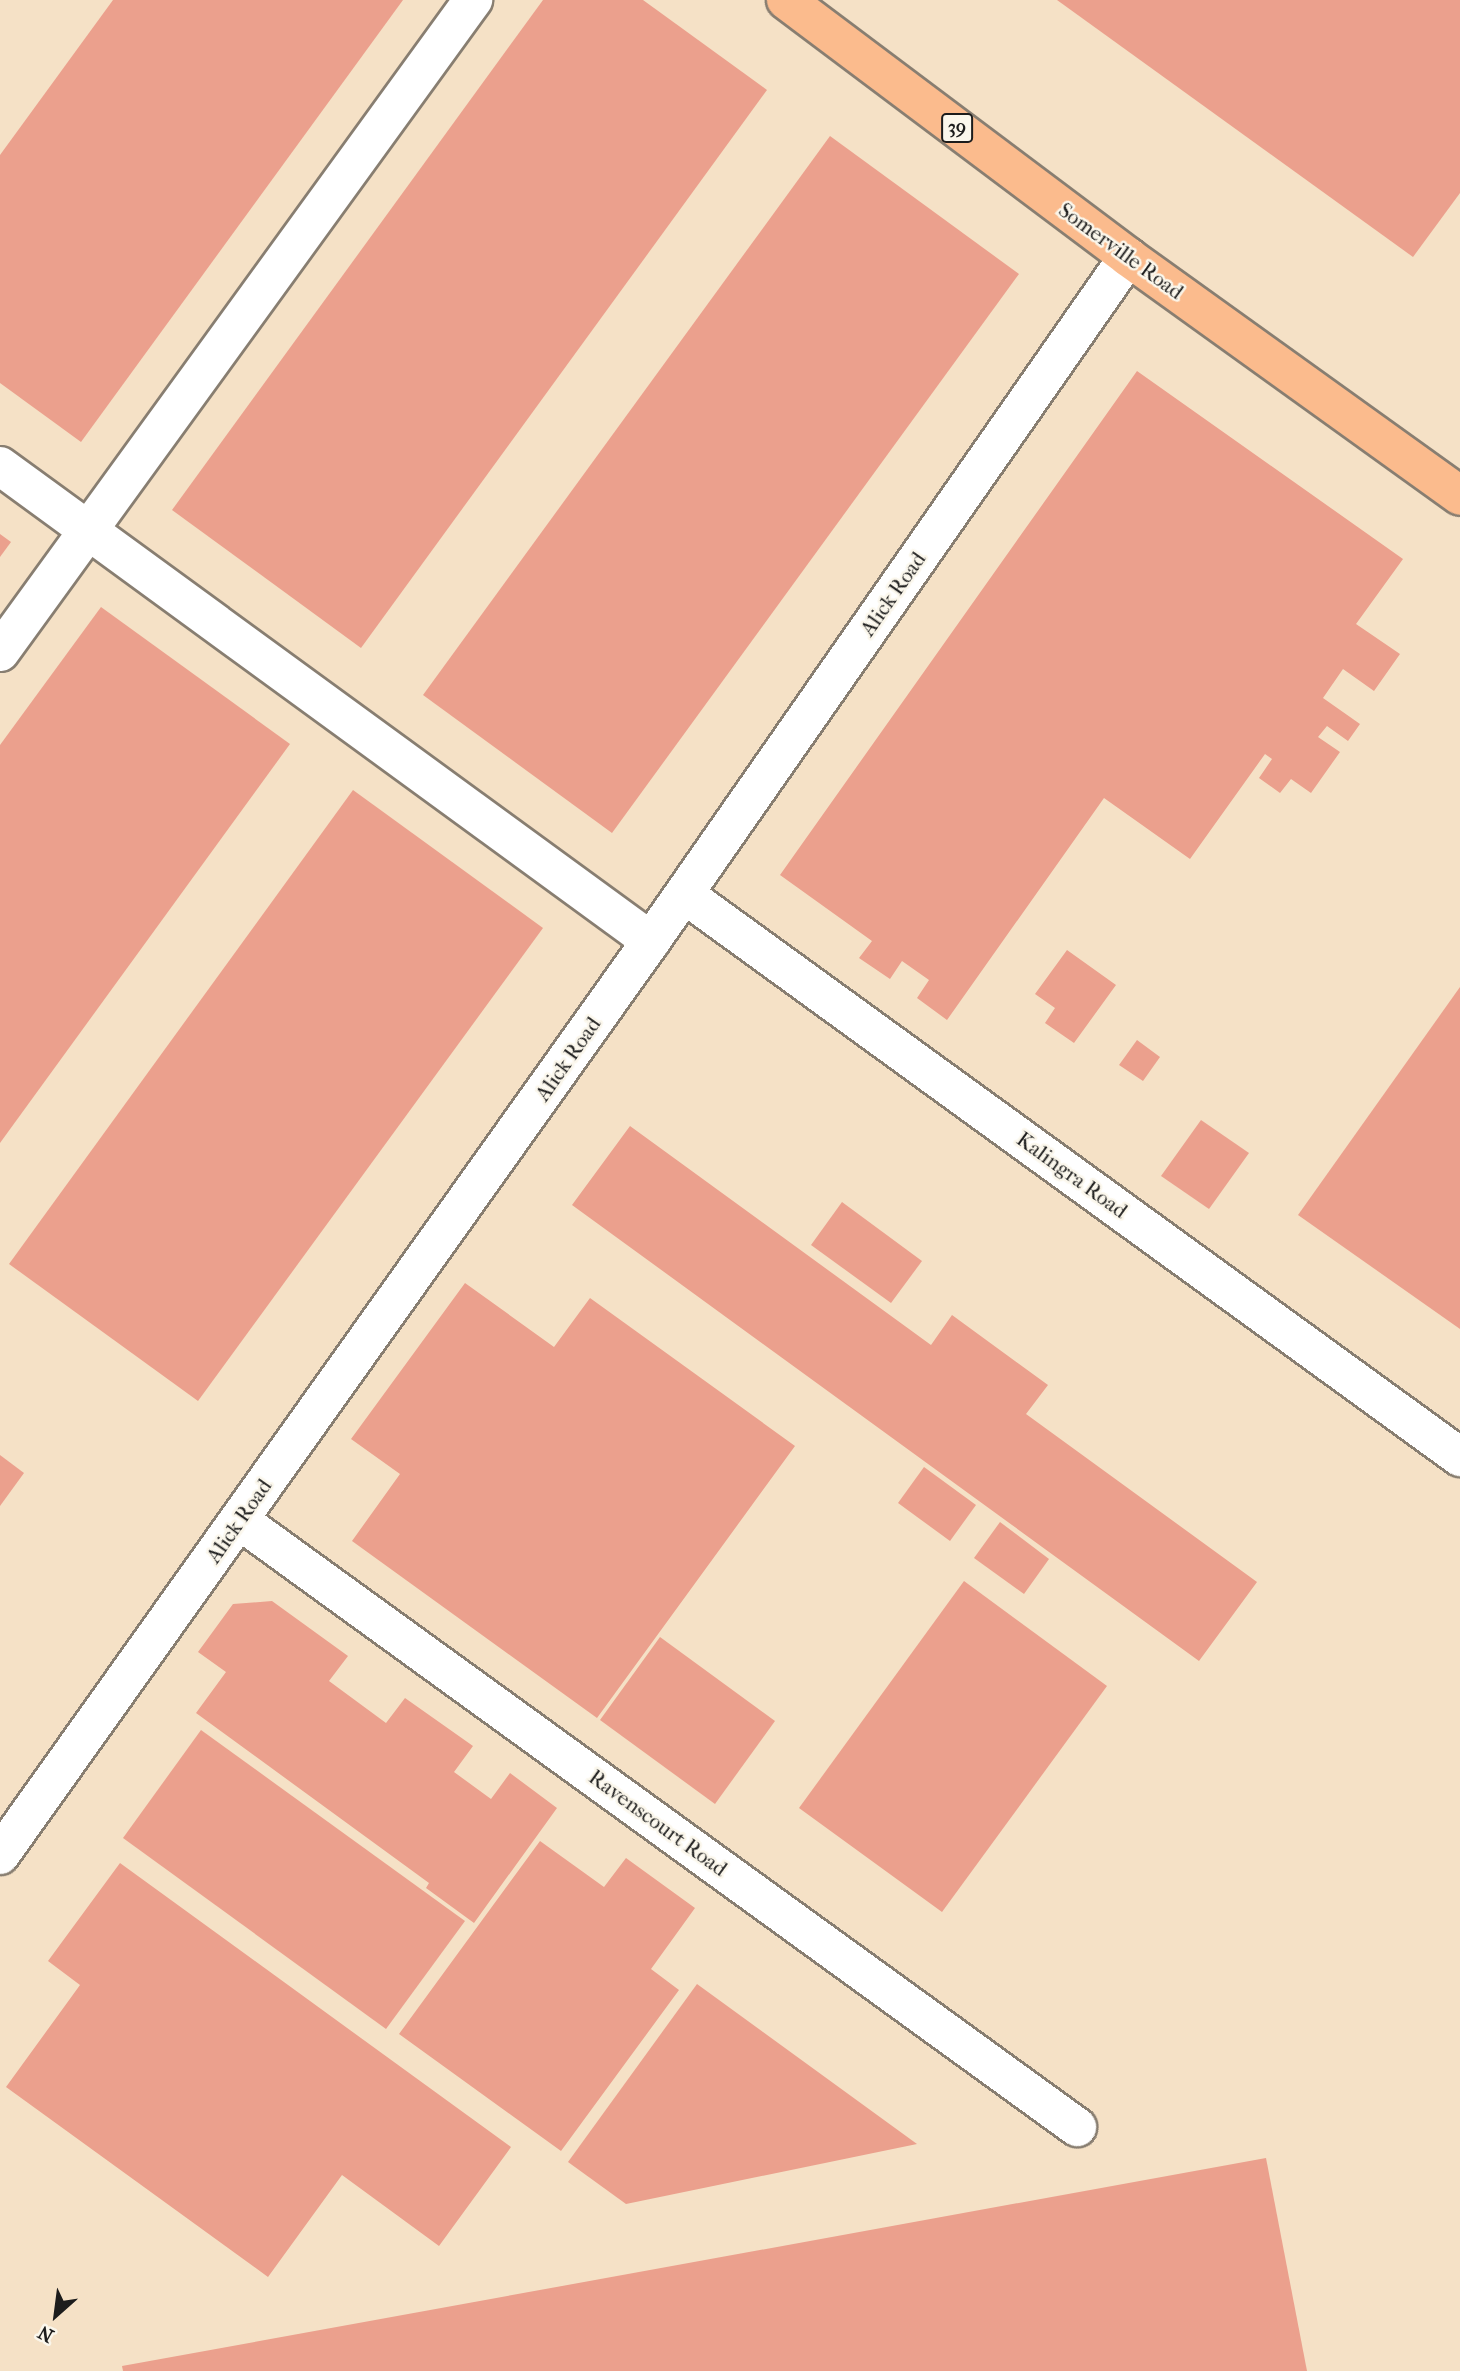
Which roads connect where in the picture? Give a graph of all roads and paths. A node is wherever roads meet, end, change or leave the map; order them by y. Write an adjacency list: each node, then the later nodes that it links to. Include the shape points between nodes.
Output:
1 (473, 0): 6 (street)
2 (786, 0): 3 (main road, Somerville Road / 39)
3 (1128, 257): 5 (main road, Somerville Road / 39); 8 (street, Alick Road)
4 (0, 466): 6 (street)
5 (1460, 496)
6 (89, 531): 7 (street); 9 (street)
7 (0, 652)
8 (684, 894): 9 (street, Alick Road); 10 (street, Kalingra Road)
9 (651, 941): 11 (street, Alick Road)
10 (1460, 1457)
11 (239, 1520): 12 (street, Alick Road); 13 (street, Ravenscourt Road)
12 (0, 1855)
13 (1077, 2127)

